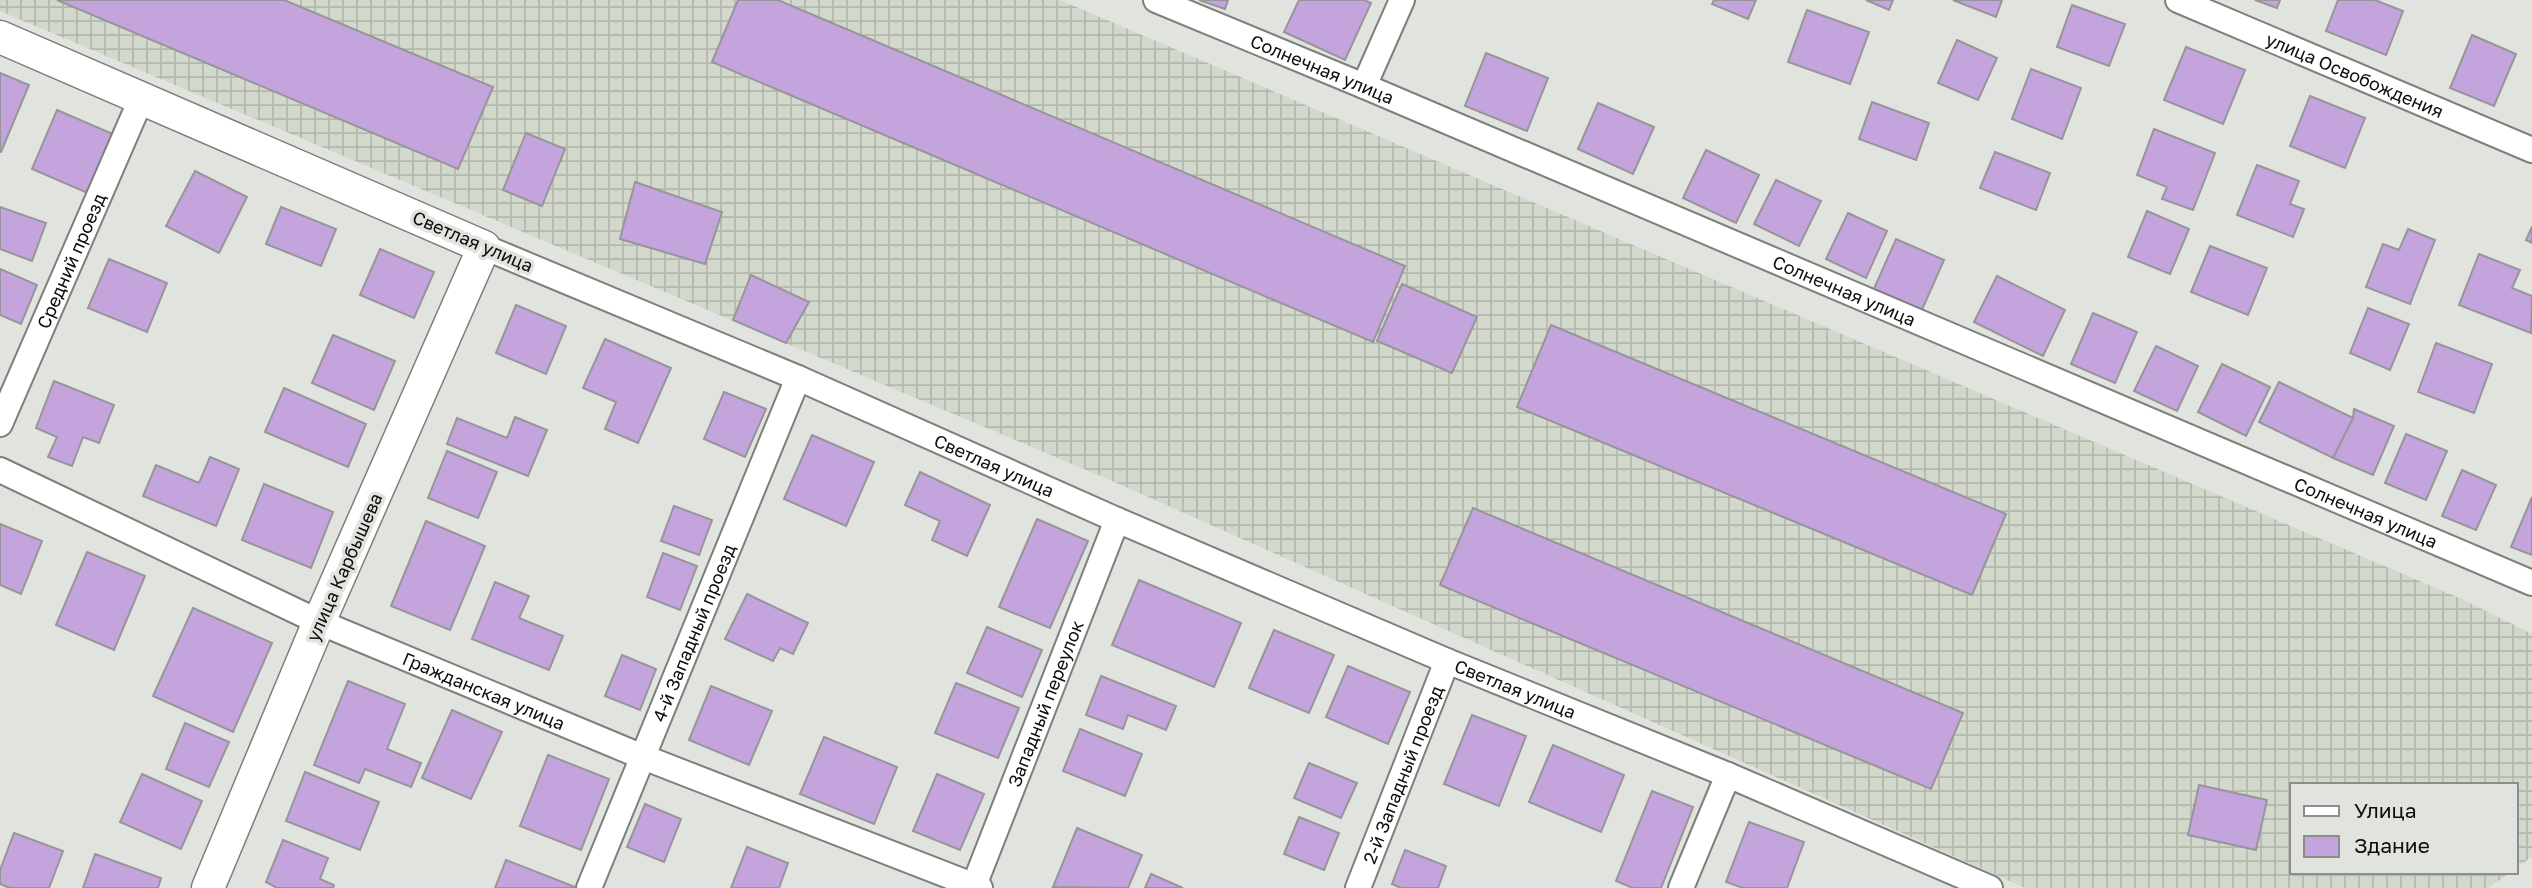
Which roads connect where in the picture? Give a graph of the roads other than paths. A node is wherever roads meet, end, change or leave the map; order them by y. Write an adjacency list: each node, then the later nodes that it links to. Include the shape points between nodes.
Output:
1 (1156, 0): 5 (street, Солнечная улица)
2 (1402, 0): 5 (street)
3 (2178, 0): 7 (street, улица Освобождения)
4 (0, 37): 6 (street, Светлая улица)
5 (1364, 86): 13 (street, Солнечная улица)
6 (142, 97): 8 (street, Светлая улица); 10 (street, Средний проезд)
7 (2532, 150)
8 (484, 247): 9 (street, Светлая улица); 14 (street, улица Карбышева)
9 (797, 378): 12 (street, Светлая улица); 16 (street, 4-й Западный проезд)
10 (0, 424)
11 (0, 470): 14 (street, Гражданская улица)
12 (1117, 520): 15 (street, Светлая улица); 18 (street, Западный переулок)
13 (2532, 583)
14 (319, 622): 16 (street, Гражданская улица); 19 (street, улица Карбышева)
15 (1447, 661): 17 (street, Светлая улица); 21 (street, 2-й Западный проезд)
16 (643, 757): 18 (street, Гражданская улица); 20 (street, 4-й Западный проезд)
17 (1728, 775): 22 (street); 23 (street, Светлая улица)
18 (976, 887)
19 (208, 888)
20 (589, 888)
21 (1358, 888)
22 (1681, 888)
23 (1990, 888)

